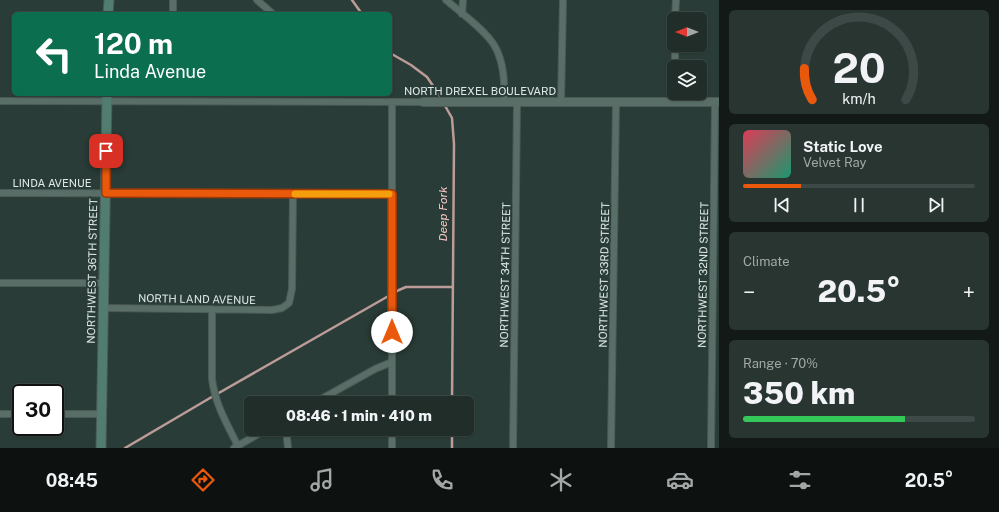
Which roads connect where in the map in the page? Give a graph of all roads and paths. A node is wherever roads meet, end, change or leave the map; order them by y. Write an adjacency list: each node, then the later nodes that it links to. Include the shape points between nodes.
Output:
1 (109, 0): 8 (main road)
2 (173, 0): 9 (street)
3 (257, 0): 10 (street)
4 (446, 0): 12 (street)
5 (463, 0): 12 (street)
6 (563, 0): 26 (street)
7 (676, 0): 11 (street)
8 (108, 12)
9 (173, 12)
10 (271, 12)
11 (675, 12)
12 (462, 14): 21 (street, via 488,36 497,50 502,70)
13 (172, 96): 17 (street)
14 (346, 96): 18 (street)
15 (107, 97): 16 (street, NORTH DREXEL BOULEVARD); 17 (street, NORTH DREXEL BOULEVARD); 28 (main road, NORTHWEST 36TH STREET)
16 (0, 101)
17 (172, 101): 18 (street, NORTH DREXEL BOULEVARD)
18 (347, 102): 19 (street, NORTH DREXEL BOULEVARD)
19 (392, 102): 20 (street, NORTH DREXEL BOULEVARD); 30 (street)
20 (423, 102): 21 (street, NORTH DREXEL BOULEVARD)
21 (504, 102): 22 (street, NORTH DREXEL BOULEVARD)
22 (517, 102): 26 (street, NORTH DREXEL BOULEVARD); 49 (street, NORTHWEST 34TH STREET)
23 (616, 102): 24 (street, NORTH DREXEL BOULEVARD); 26 (street, NORTH DREXEL BOULEVARD); 50 (street, NORTHWEST 33RD STREET)
24 (674, 102): 25 (street, NORTH DREXEL BOULEVARD)
25 (717, 102): 51 (street, NORTHWEST 32ND STREET)
26 (561, 103)
27 (0, 193): 28 (street, LINDA AVENUE)
28 (106, 193): 29 (street, LINDA AVENUE); 32 (main road, NORTHWEST 36TH STREET)
29 (293, 194): 30 (street, LINDA AVENUE); 34 (street, NORTH LAND AVENUE, via 292,289 289,303 279,309)
30 (392, 194): 35 (street)
31 (0, 283): 32 (street)
32 (104, 283): 33 (main road, NORTHWEST 36TH STREET)
33 (103, 308): 34 (street, NORTH LAND AVENUE); 41 (main road, NORTHWEST 36TH STREET)
34 (212, 310): 45 (street, via 214,390)
35 (392, 362): 36 (street); 37 (street)
36 (327, 396)
37 (392, 396)
38 (0, 414): 39 (street)
39 (12, 414)
40 (64, 414): 41 (street)
41 (102, 414): 46 (main road, NORTHWEST 36TH STREET)
42 (255, 436): 45 (street)
43 (287, 436): 47 (street)
44 (392, 436): 48 (street)
45 (236, 447)
46 (101, 448)
47 (288, 448)
48 (392, 448)
49 (512, 448)
50 (611, 448)
51 (711, 448)

